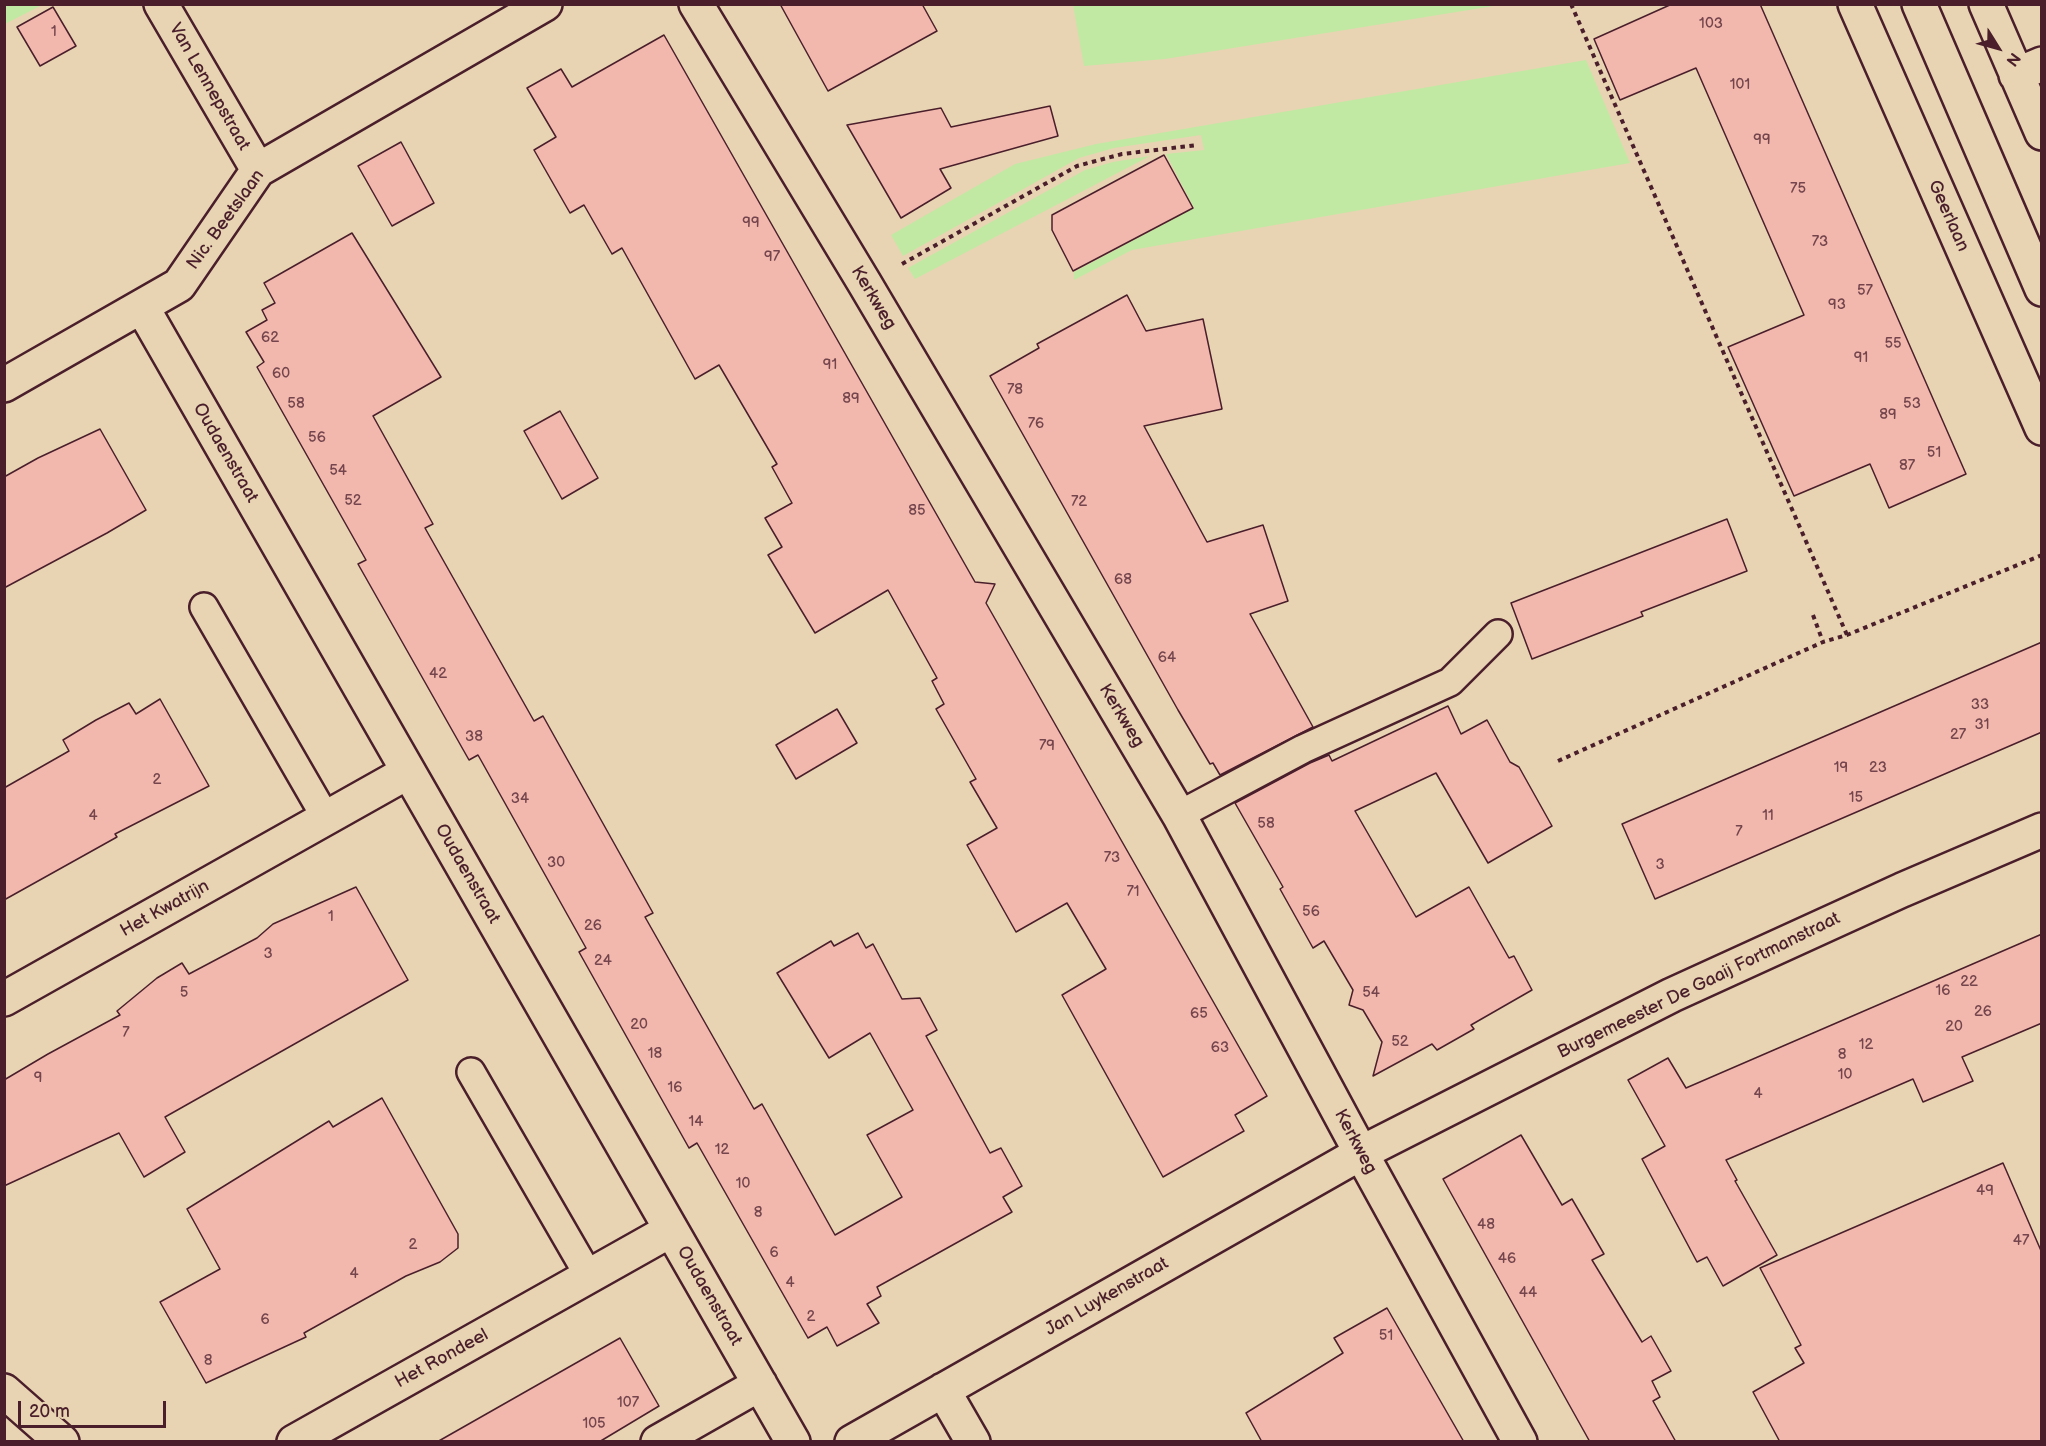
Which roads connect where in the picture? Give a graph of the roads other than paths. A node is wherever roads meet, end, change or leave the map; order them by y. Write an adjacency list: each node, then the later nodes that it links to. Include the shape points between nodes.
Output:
1 (161, 4): 9 (street, Van Lennepstraat)
2 (545, 4): 9 (street, Nic. Beetslaan)
3 (696, 4): 17 (street, Kerkweg)
4 (1855, 4): 13 (street, Geerlaan)
5 (1918, 4): 10 (street)
6 (1986, 4): 7 (street)
7 (2029, 70): 8 (street)
8 (2042, 133)
9 (258, 170): 11 (street, Nic. Beetslaan, via 179,285)
10 (2042, 289)
11 (142, 307): 12 (street, Nic. Beetslaan); 16 (street, Oudaenstraat)
12 (4, 385)
13 (2042, 428)
14 (204, 607): 18 (lane)
15 (1498, 634): 17 (lane, via 1450,682 1303,749)
16 (408, 772): 18 (street, Het Kwatrijn); 23 (street, Oudaenstraat)
17 (1179, 815): 22 (street, Kerkweg)
18 (326, 818): 20 (street, Het Kwatrijn)
19 (2042, 830): 22 (street, Burgemeester De Gaaij Fortmanstraat, via 1672,995)
20 (4, 999)
21 (471, 1072): 24 (lane)
22 (1361, 1153): 26 (street, Jan Luykenstraat); 34 (street, Kerkweg)
23 (671, 1230): 24 (street, Het Rondeel); 25 (street, Oudaenstraat)
24 (589, 1276): 29 (street, Het Rondeel)
25 (760, 1384): 30 (street); 31 (street, Oudaenstraat)
26 (943, 1390): 32 (street, Jan Luykenstraat); 33 (street)
27 (4, 1391): 28 (street)
28 (62, 1442)
29 (294, 1442)
30 (658, 1442)
31 (793, 1442)
32 (852, 1442)
33 (973, 1442)
34 (1520, 1442)

